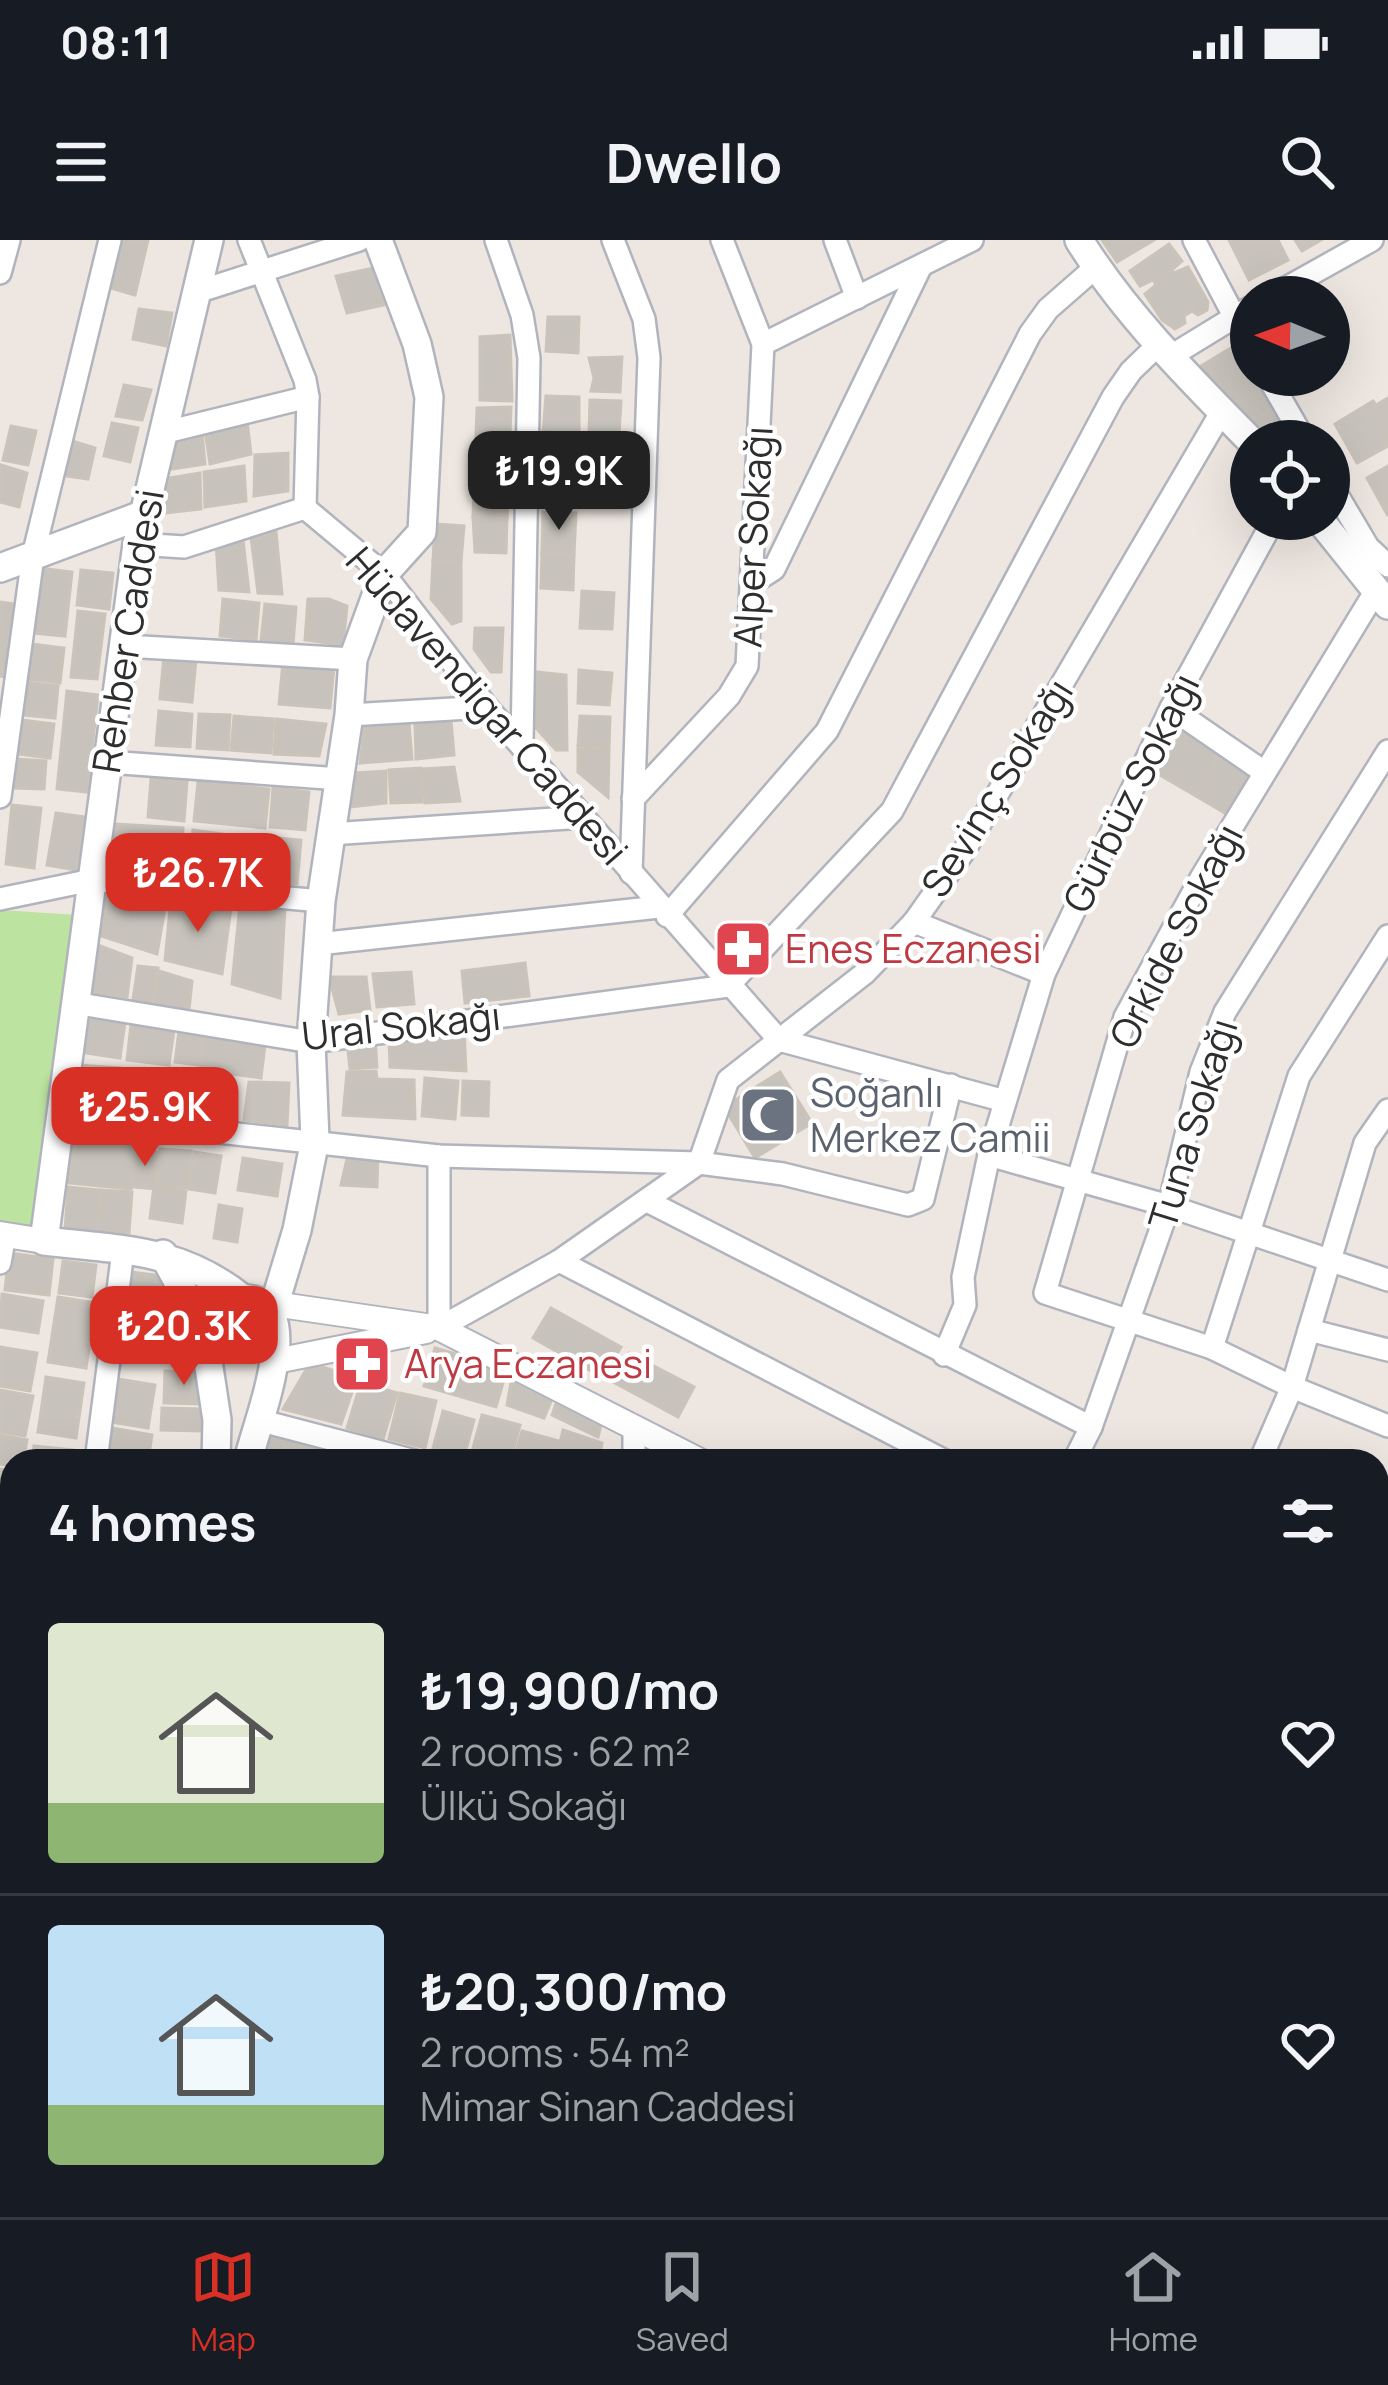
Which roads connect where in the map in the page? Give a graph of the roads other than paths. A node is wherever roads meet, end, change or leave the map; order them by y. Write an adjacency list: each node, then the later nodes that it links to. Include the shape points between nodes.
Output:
1 (9, 240): 19 (street)
2 (110, 240): 37 (street)
3 (209, 240): 21 (main road, Rehber Caddesi)
4 (249, 240): 18 (street)
5 (359, 240): 18 (street)
6 (378, 240): 40 (main road, via 429,397 422,532)
7 (496, 240): 48 (street, via 529,358)
8 (614, 240): 54 (street, via 644,320 649,358)
9 (722, 240): 25 (street, Alper Sokağı)
10 (835, 240): 23 (street)
11 (972, 240): 15 (street)
12 (1079, 240): 17 (main road)
13 (1194, 240): 22 (street)
14 (1372, 240): 20 (street)
15 (942, 247): 16 (street)
16 (921, 266): 23 (street); 41 (street, via 774,569)
17 (1096, 267): 26 (main road); 61 (street, via 1030,334 827,731)
18 (262, 271): 21 (street); 27 (street)
19 (0, 273)
20 (1308, 276)
21 (197, 292): 30 (main road, Rehber Caddesi)
22 (1230, 294)
23 (857, 298): 25 (street)
24 (1230, 318): 26 (street)
25 (763, 344): 41 (street, Alper Sokağı)
26 (1166, 350): 28 (main road); 66 (street, via 1131,371 1113,397 892,811)
27 (308, 398): 30 (street); 31 (street)
28 (1222, 411): 29 (main road); 62 (street, Sevinç Sokağı)
29 (1231, 420)
30 (162, 433): 32 (main road, Rehber Caddesi)
31 (305, 508): 36 (street, via 184,547); 40 (street, Hüdavendigar Caddesi)
32 (142, 515): 36 (main road, Rehber Caddesi); 37 (main road)
33 (1350, 517): 38 (street)
34 (1263, 540): 46 (street, Gürbüz Sokağı)
35 (1337, 540): 42 (main road)
36 (137, 544): 43 (main road, Rehber Caddesi)
37 (33, 556): 39 (main road); 53 (street)
38 (1388, 566)
39 (0, 568)
40 (384, 574): 44 (main road); 45 (street, Hüdavendigar Caddesi)
41 (751, 584): 54 (street, Alper Sokağı, via 747,666)
42 (1384, 595): 51 (street, Orkide Sokağı)
43 (125, 646): 44 (street); 50 (main road, Rehber Caddesi)
44 (353, 659): 47 (main road)
45 (487, 707): 47 (street); 48 (street, Hüdavendigar Caddesi)
46 (1171, 708): 51 (street); 65 (street, Gürbüz Sokağı)
47 (350, 715): 52 (main road)
48 (522, 743): 55 (street, Hüdavendigar Caddesi)
49 (1388, 751): 80 (street, Tuna Sokağı, via 1225,1012)
50 (108, 762): 52 (street); 58 (main road, Rehber Caddesi)
51 (1264, 772): 78 (street, Orkide Sokağı, via 1125,1017)
52 (340, 778): 56 (main road)
53 (0, 797)
54 (633, 799): 57 (street)
55 (584, 817): 56 (street); 57 (street, Hüdavendigar Caddesi)
56 (330, 834): 60 (main road)
57 (632, 873): 61 (street, Hüdavendigar Caddesi)
58 (92, 880): 59 (street); 60 (street); 67 (main road, Rehber Caddesi)
59 (0, 899)
60 (321, 901): 64 (main road)
61 (663, 911): 64 (street); 66 (street, Hüdavendigar Caddesi)
62 (914, 922): 65 (street); 68 (street, Sevinç Sokağı, via 865,974)
63 (1388, 936): 82 (street, via 1299,1076)
64 (318, 944): 69 (main road)
65 (1044, 974): 71 (street, Gürbüz Sokağı)
66 (728, 986): 68 (street, Hüdavendigar Caddesi); 69 (street, Ural Sokağı)
67 (74, 1003): 69 (street, Ural Sokağı); 73 (main road, Rehber Caddesi)
68 (778, 1040): 70 (street); 77 (street, Sevinç Sokağı, via 728,1080)
69 (311, 1042): 74 (main road)
70 (951, 1084): 71 (street); 77 (street, via 923,1199 908,1205)
71 (1005, 1101): 75 (street, Gürbüz Sokağı)
72 (1388, 1110): 87 (street, via 1365,1143)
73 (61, 1115): 74 (street); 83 (main road, Rehber Caddesi)
74 (315, 1140): 76 (street); 90 (main road, via 297,1230)
75 (989, 1155): 78 (street); 97 (street, Gürbüz Sokağı, via 963,1277 965,1305)
76 (439, 1156): 77 (street); 93 (street)
77 (699, 1163): 79 (street)
78 (1075, 1178): 80 (street); 91 (street, Orkide Sokağı, via 1045,1293)
79 (647, 1201): 86 (street); 97 (street)
80 (1169, 1206): 82 (street); 91 (street, Tuna Sokağı)
81 (2, 1234): 83 (street); 88 (street)
82 (1249, 1236): 87 (street); 95 (street)
83 (44, 1241): 84 (main road)
84 (123, 1251): 85 (main road); 105 (street)
85 (163, 1254): 90 (main road); 92 (main road)
86 (559, 1261): 93 (street); 111 (street)
87 (1328, 1262): 89 (street); 94 (street)
88 (0, 1263)
89 (1388, 1280)
90 (259, 1302): 92 (main road, via 221,1306); 93 (street); 98 (main road, via 272,1311 277,1333)
91 (1129, 1321): 95 (street); 103 (street, Tuna Sokağı)
92 (203, 1328): 99 (main road)
93 (439, 1328): 98 (street); 104 (street)
94 (1309, 1330): 96 (street); 100 (street)
95 (1212, 1348): 100 (street)
96 (1388, 1350)
97 (944, 1355): 103 (street)
98 (272, 1370): 99 (main road, via 256,1392 234,1392); 101 (main road)
99 (211, 1378): 106 (main road)
100 (1292, 1387): 102 (street); 113 (street)
101 (258, 1420): 107 (main road); 108 (street)
102 (1388, 1426)
103 (1091, 1427): 112 (street, Tuna Sokağı)
104 (634, 1428): 109 (street); 110 (street)
105 (98, 1449)
106 (216, 1449)
107 (251, 1449)
108 (369, 1449)
109 (634, 1449)
110 (676, 1449)
111 (921, 1449)
112 (1080, 1449)
113 (1265, 1449)

